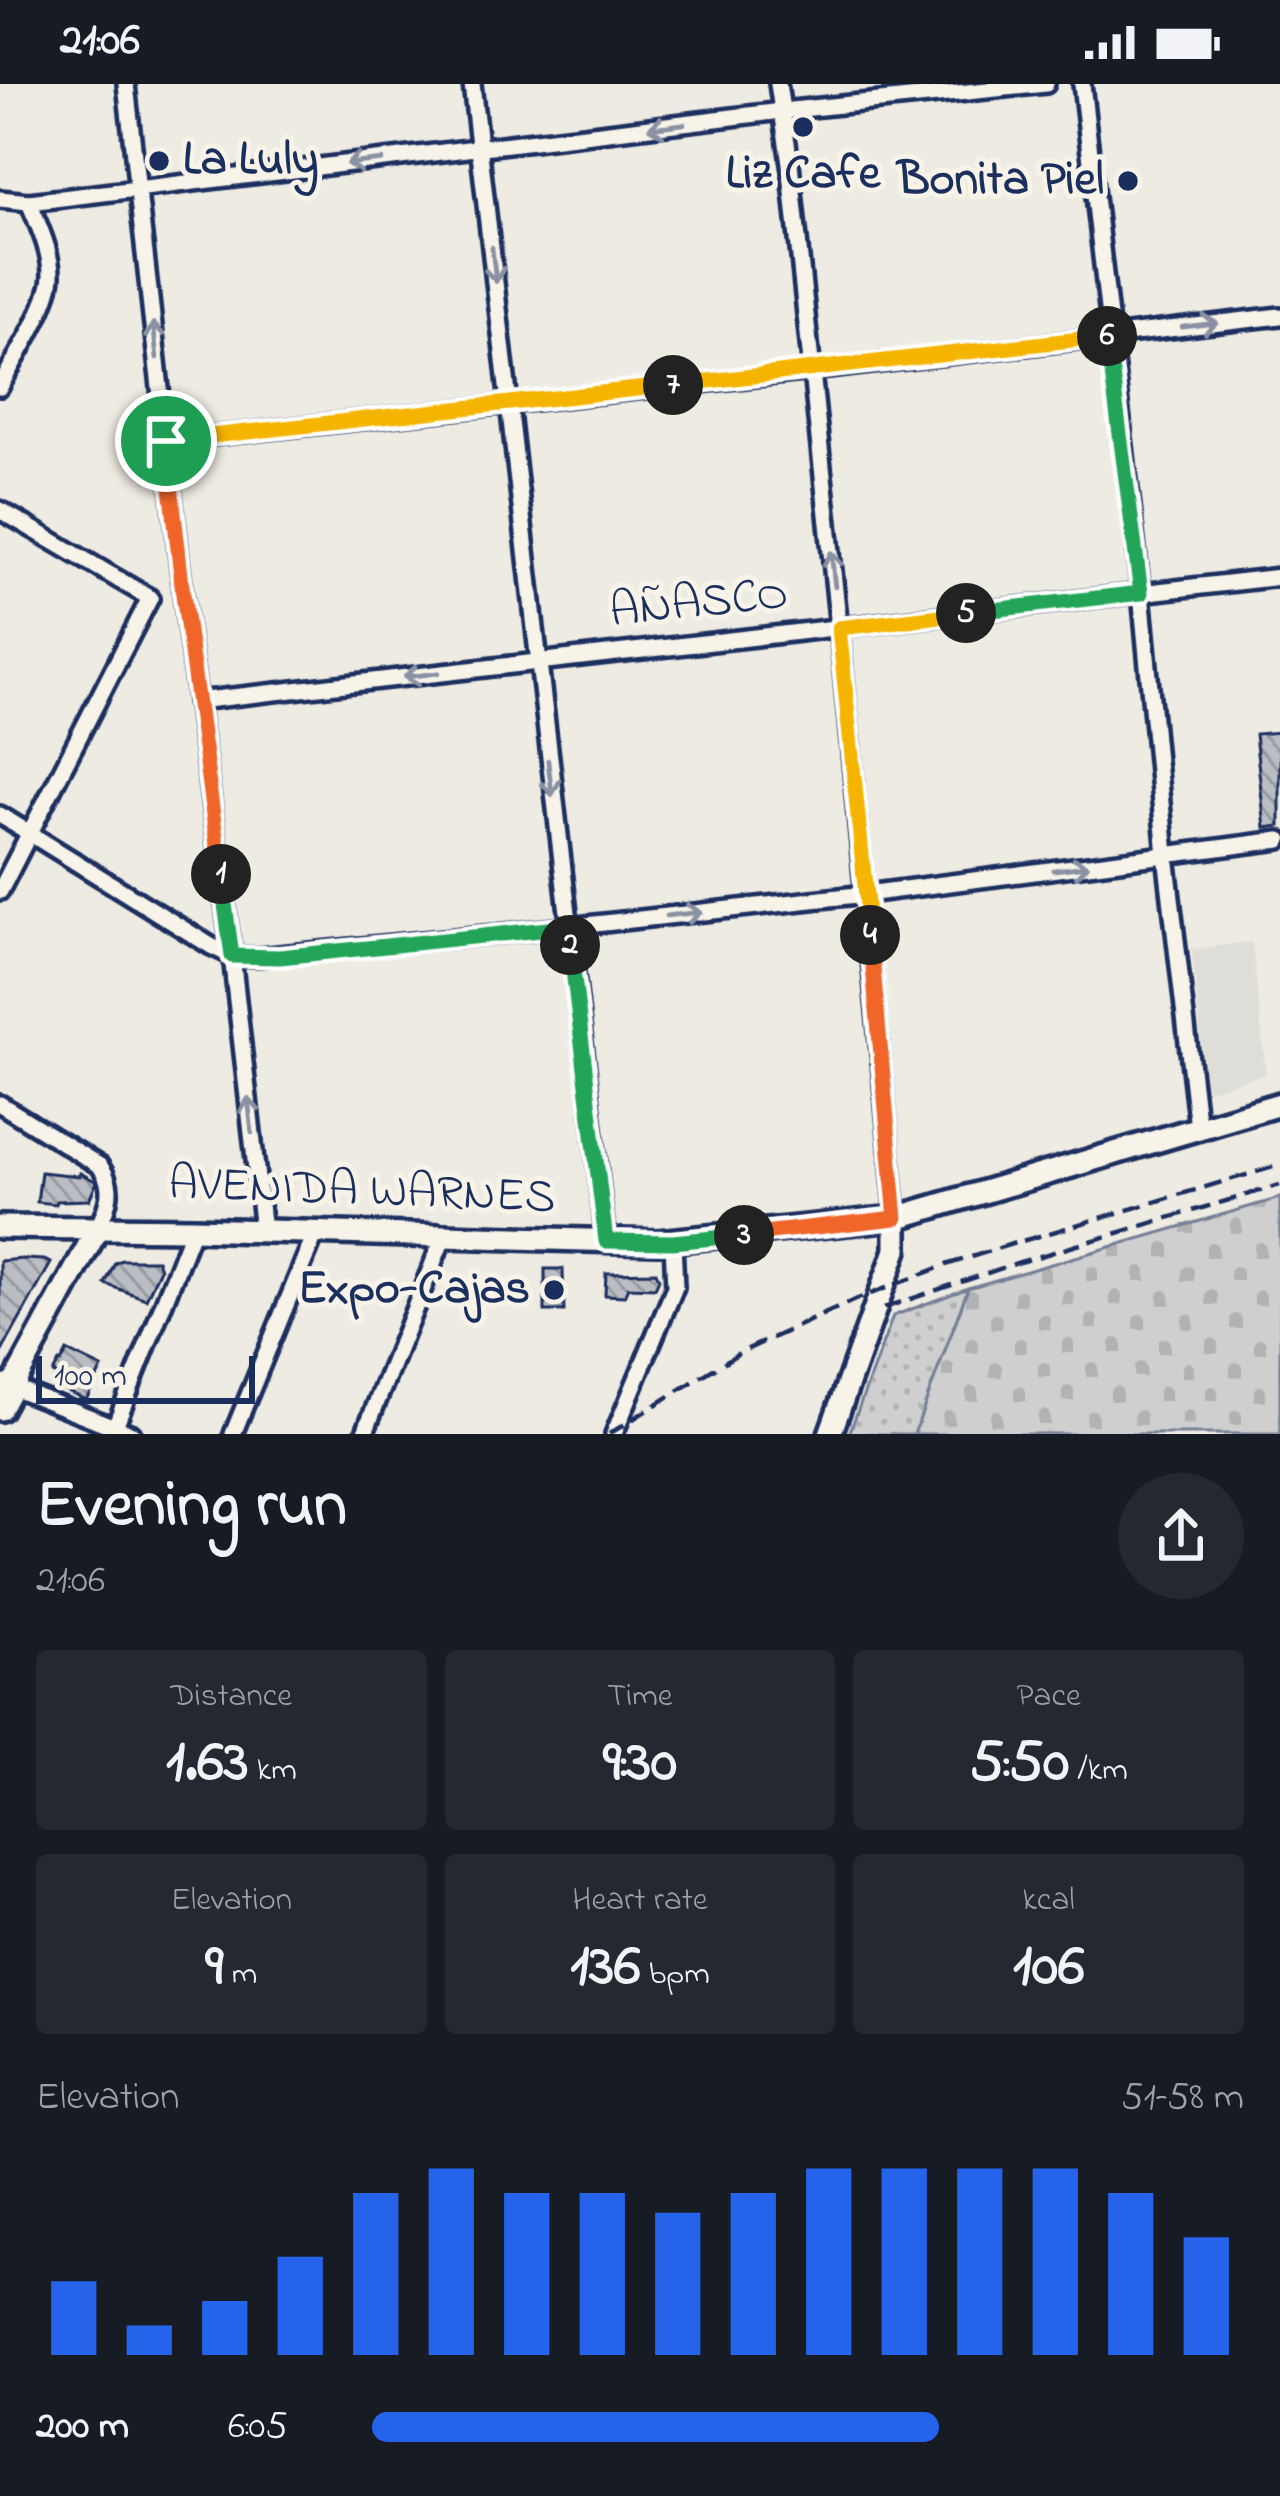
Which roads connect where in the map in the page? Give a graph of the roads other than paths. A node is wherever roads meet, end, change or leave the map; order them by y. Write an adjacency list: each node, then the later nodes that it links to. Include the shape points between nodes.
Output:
1 (126, 84): 8 (street)
2 (472, 84): 7 (street)
3 (778, 84): 6 (street)
4 (1046, 84): 6 (street)
5 (1082, 84): 12 (street)
6 (782, 111): 7 (street, one-way to 7); 13 (street)
7 (481, 149): 8 (street, one-way to 8); 15 (street, one-way to 15)
8 (138, 187): 10 (street); 16 (street, one-way to 8)
9 (0, 199): 10 (street)
10 (29, 202): 14 (street, via 51,280)
11 (1280, 316): 12 (street, one-way to 11)
12 (1109, 336): 13 (street); 20 (street)
13 (812, 371): 15 (street); 23 (street, one-way to 13)
14 (0, 387)
15 (510, 402): 16 (street); 24 (street)
16 (166, 441): 17 (street); 21 (street)
17 (131, 445)
18 (0, 510): 22 (street)
19 (1280, 577): 20 (street, AÑASCO)
20 (1141, 593): 23 (street, AÑASCO); 29 (street)
21 (183, 594): 22 (street); 25 (street)
22 (150, 598): 27 (street)
23 (839, 628): 24 (street, AÑASCO); 31 (street)
24 (537, 662): 25 (street, AÑASCO, one-way to 25); 32 (street, one-way to 32)
25 (197, 701): 33 (street)
26 (0, 815): 27 (street)
27 (31, 835): 30 (street); 33 (street)
28 (1280, 840): 29 (street)
29 (1166, 855): 31 (street, one-way to 29); 36 (street)
30 (0, 891)
31 (866, 894): 32 (street, one-way to 31); 37 (street)
32 (568, 927): 33 (street); 44 (street)
33 (232, 956): 41 (street, one-way to 33)
34 (0, 1104): 39 (street, via 100,1166 111,1192)
35 (1280, 1104): 36 (main road, AVENIDA WARNES)
36 (1198, 1128): 37 (main road, AVENIDA WARNES)
37 (896, 1218): 45 (main road, AVENIDA WARNES); 53 (main road, via 896,1250)
38 (0, 1227): 39 (main road, AVENIDA WARNES)
39 (98, 1228): 40 (main road, AVENIDA WARNES); 46 (main road)
40 (194, 1229): 41 (main road, AVENIDA WARNES); 48 (street)
41 (263, 1231): 42 (main road, AVENIDA WARNES)
42 (316, 1232): 43 (main road, AVENIDA WARNES); 50 (street)
43 (444, 1236): 44 (main road, AVENIDA WARNES); 51 (street)
44 (606, 1241): 45 (main road, AVENIDA WARNES)
45 (673, 1242): 52 (street, via 675,1287)
46 (6, 1384): 47 (main road); 48 (street)
47 (0, 1409)
48 (113, 1430): 49 (street)
49 (132, 1434)
50 (233, 1434)
51 (364, 1434)
52 (614, 1434)
53 (830, 1434)

